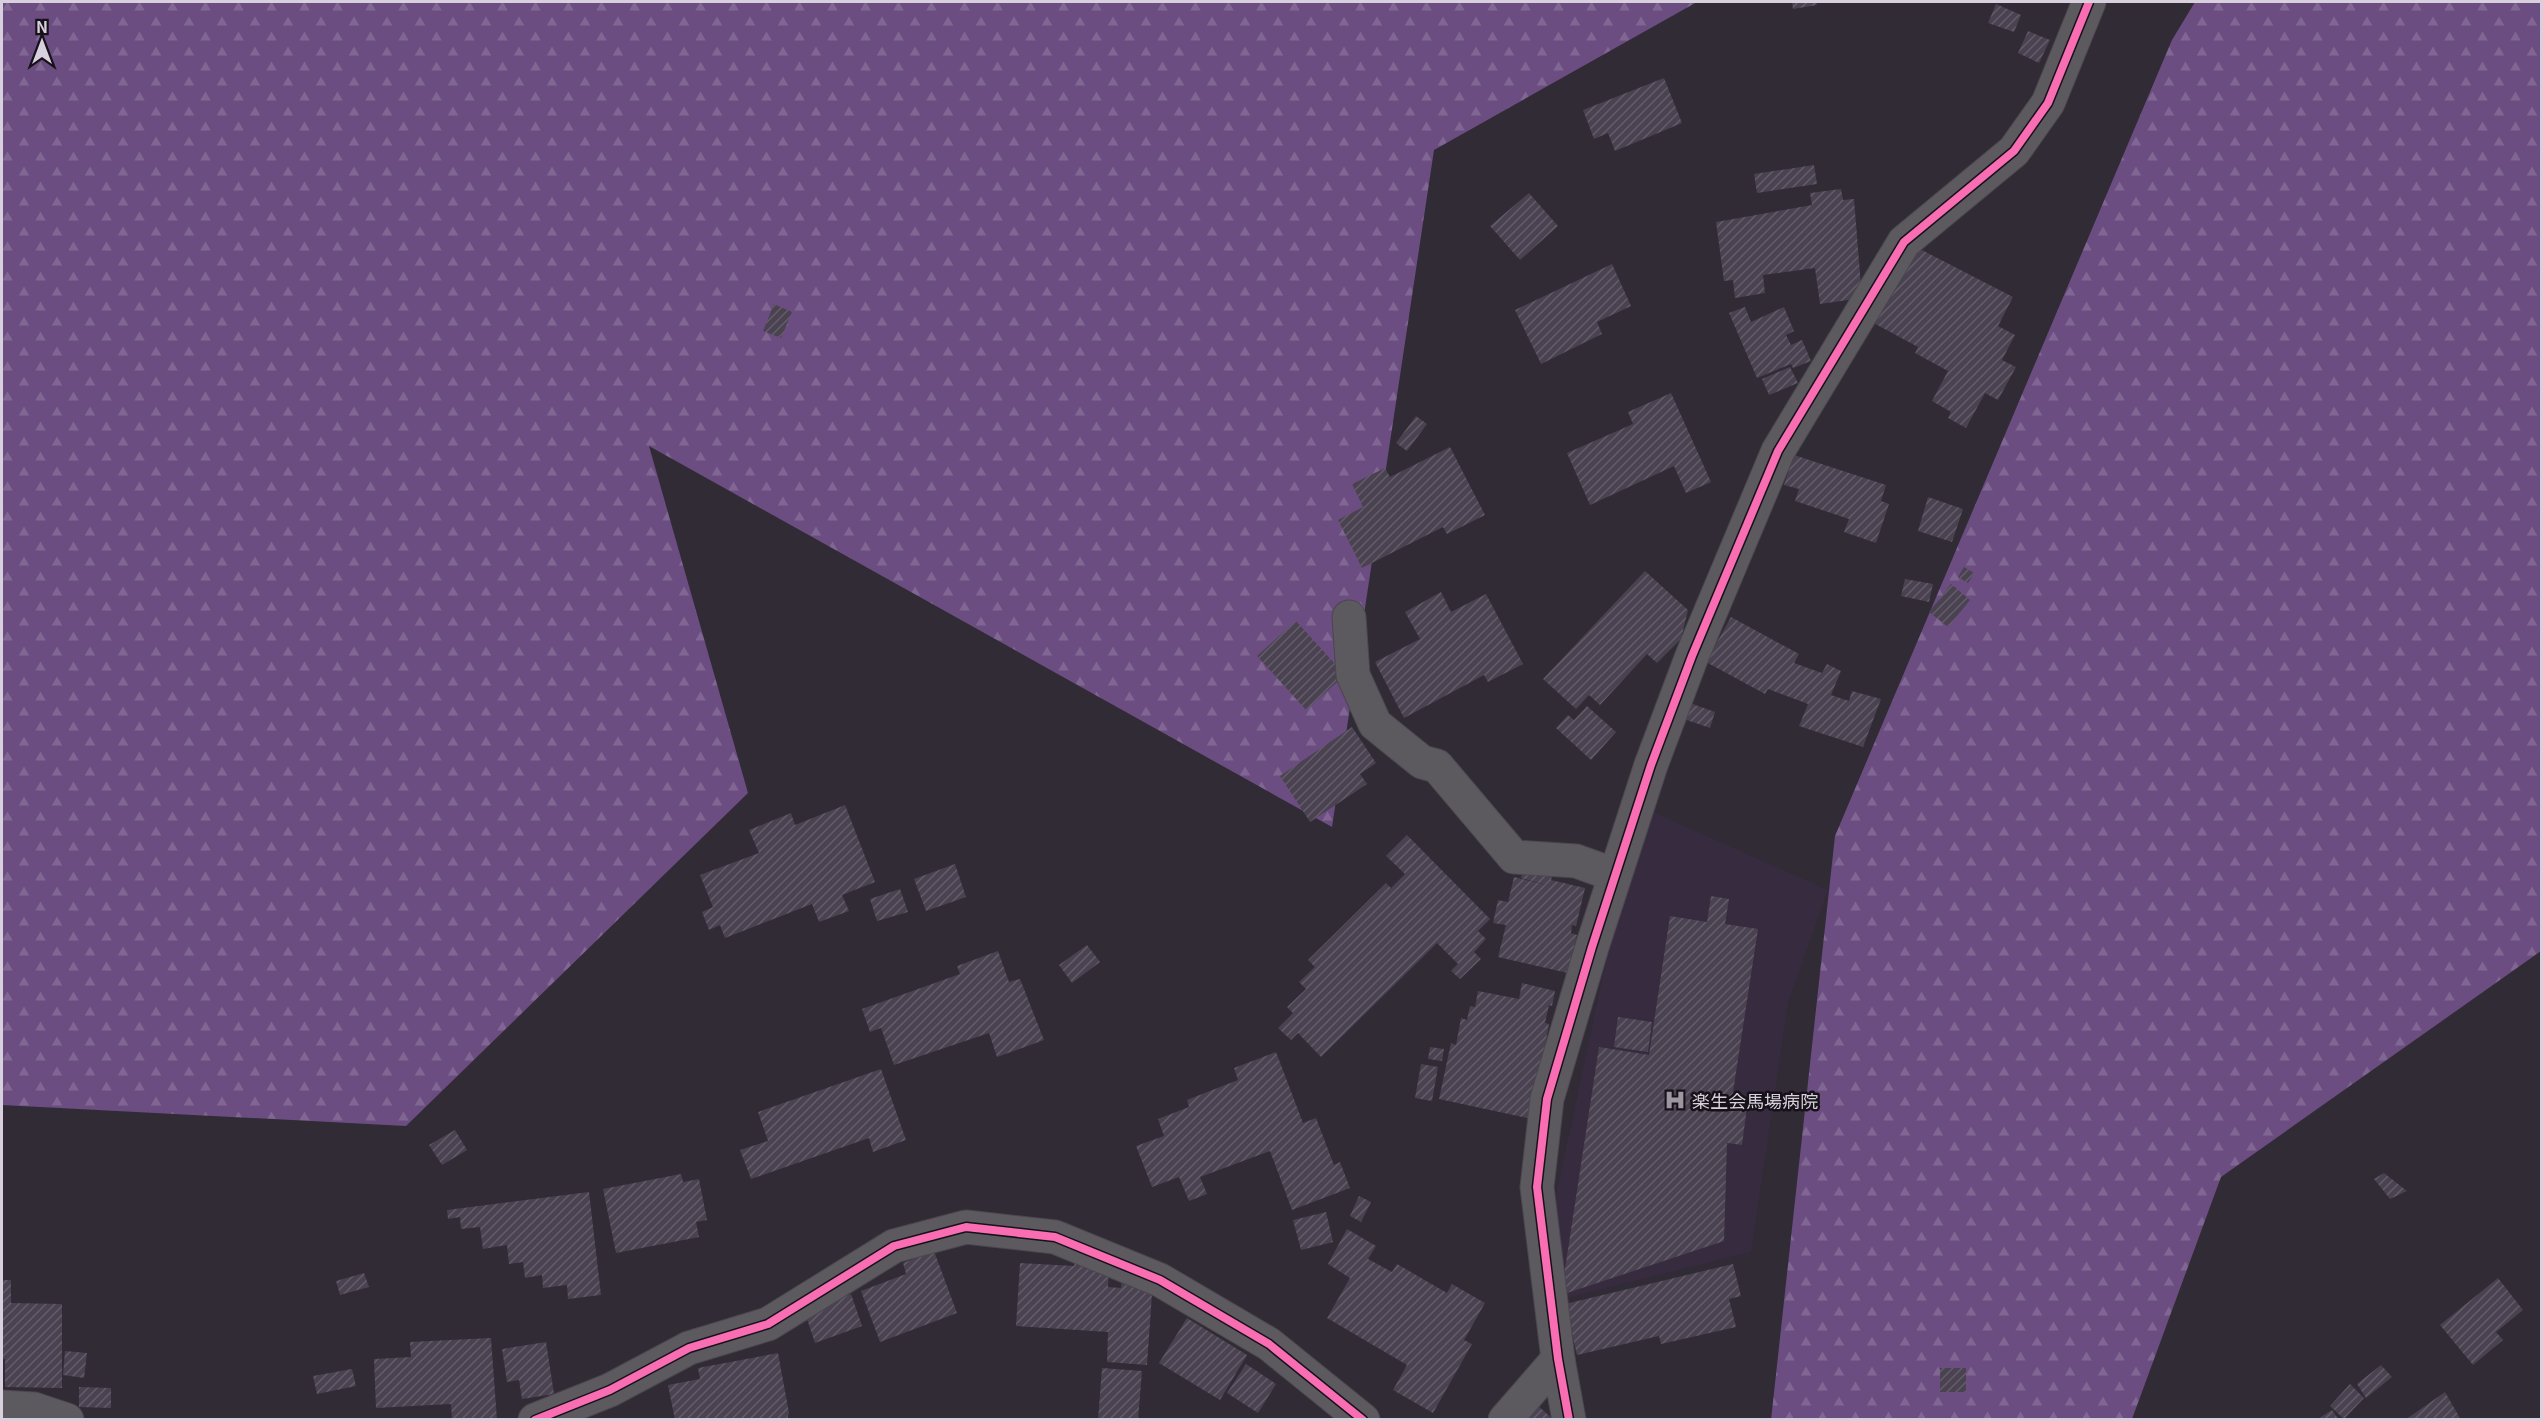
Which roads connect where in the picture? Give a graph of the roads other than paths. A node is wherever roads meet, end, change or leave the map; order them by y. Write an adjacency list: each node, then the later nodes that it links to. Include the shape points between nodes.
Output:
1 (2089, 2): 3 (street, via 2048,103 2014,151 1904,242 1778,451 1688,667)
2 (1348, 617): 3 (street, via 1353,675 1375,724 1422,762 1437,766 1514,858 1576,861)
3 (1615, 875): 4 (street, via 1547,1099 1537,1187)
4 (1558, 1359): 9 (street); 10 (street)
5 (2, 1407): 6 (street, via 34,1409)
6 (67, 1419)
7 (535, 1419): 8 (street, via 610,1390 689,1348 768,1324 894,1246 966,1227 1055,1237 1160,1280 1269,1344)
8 (1363, 1419)
9 (1505, 1419)
10 (1569, 1419)

